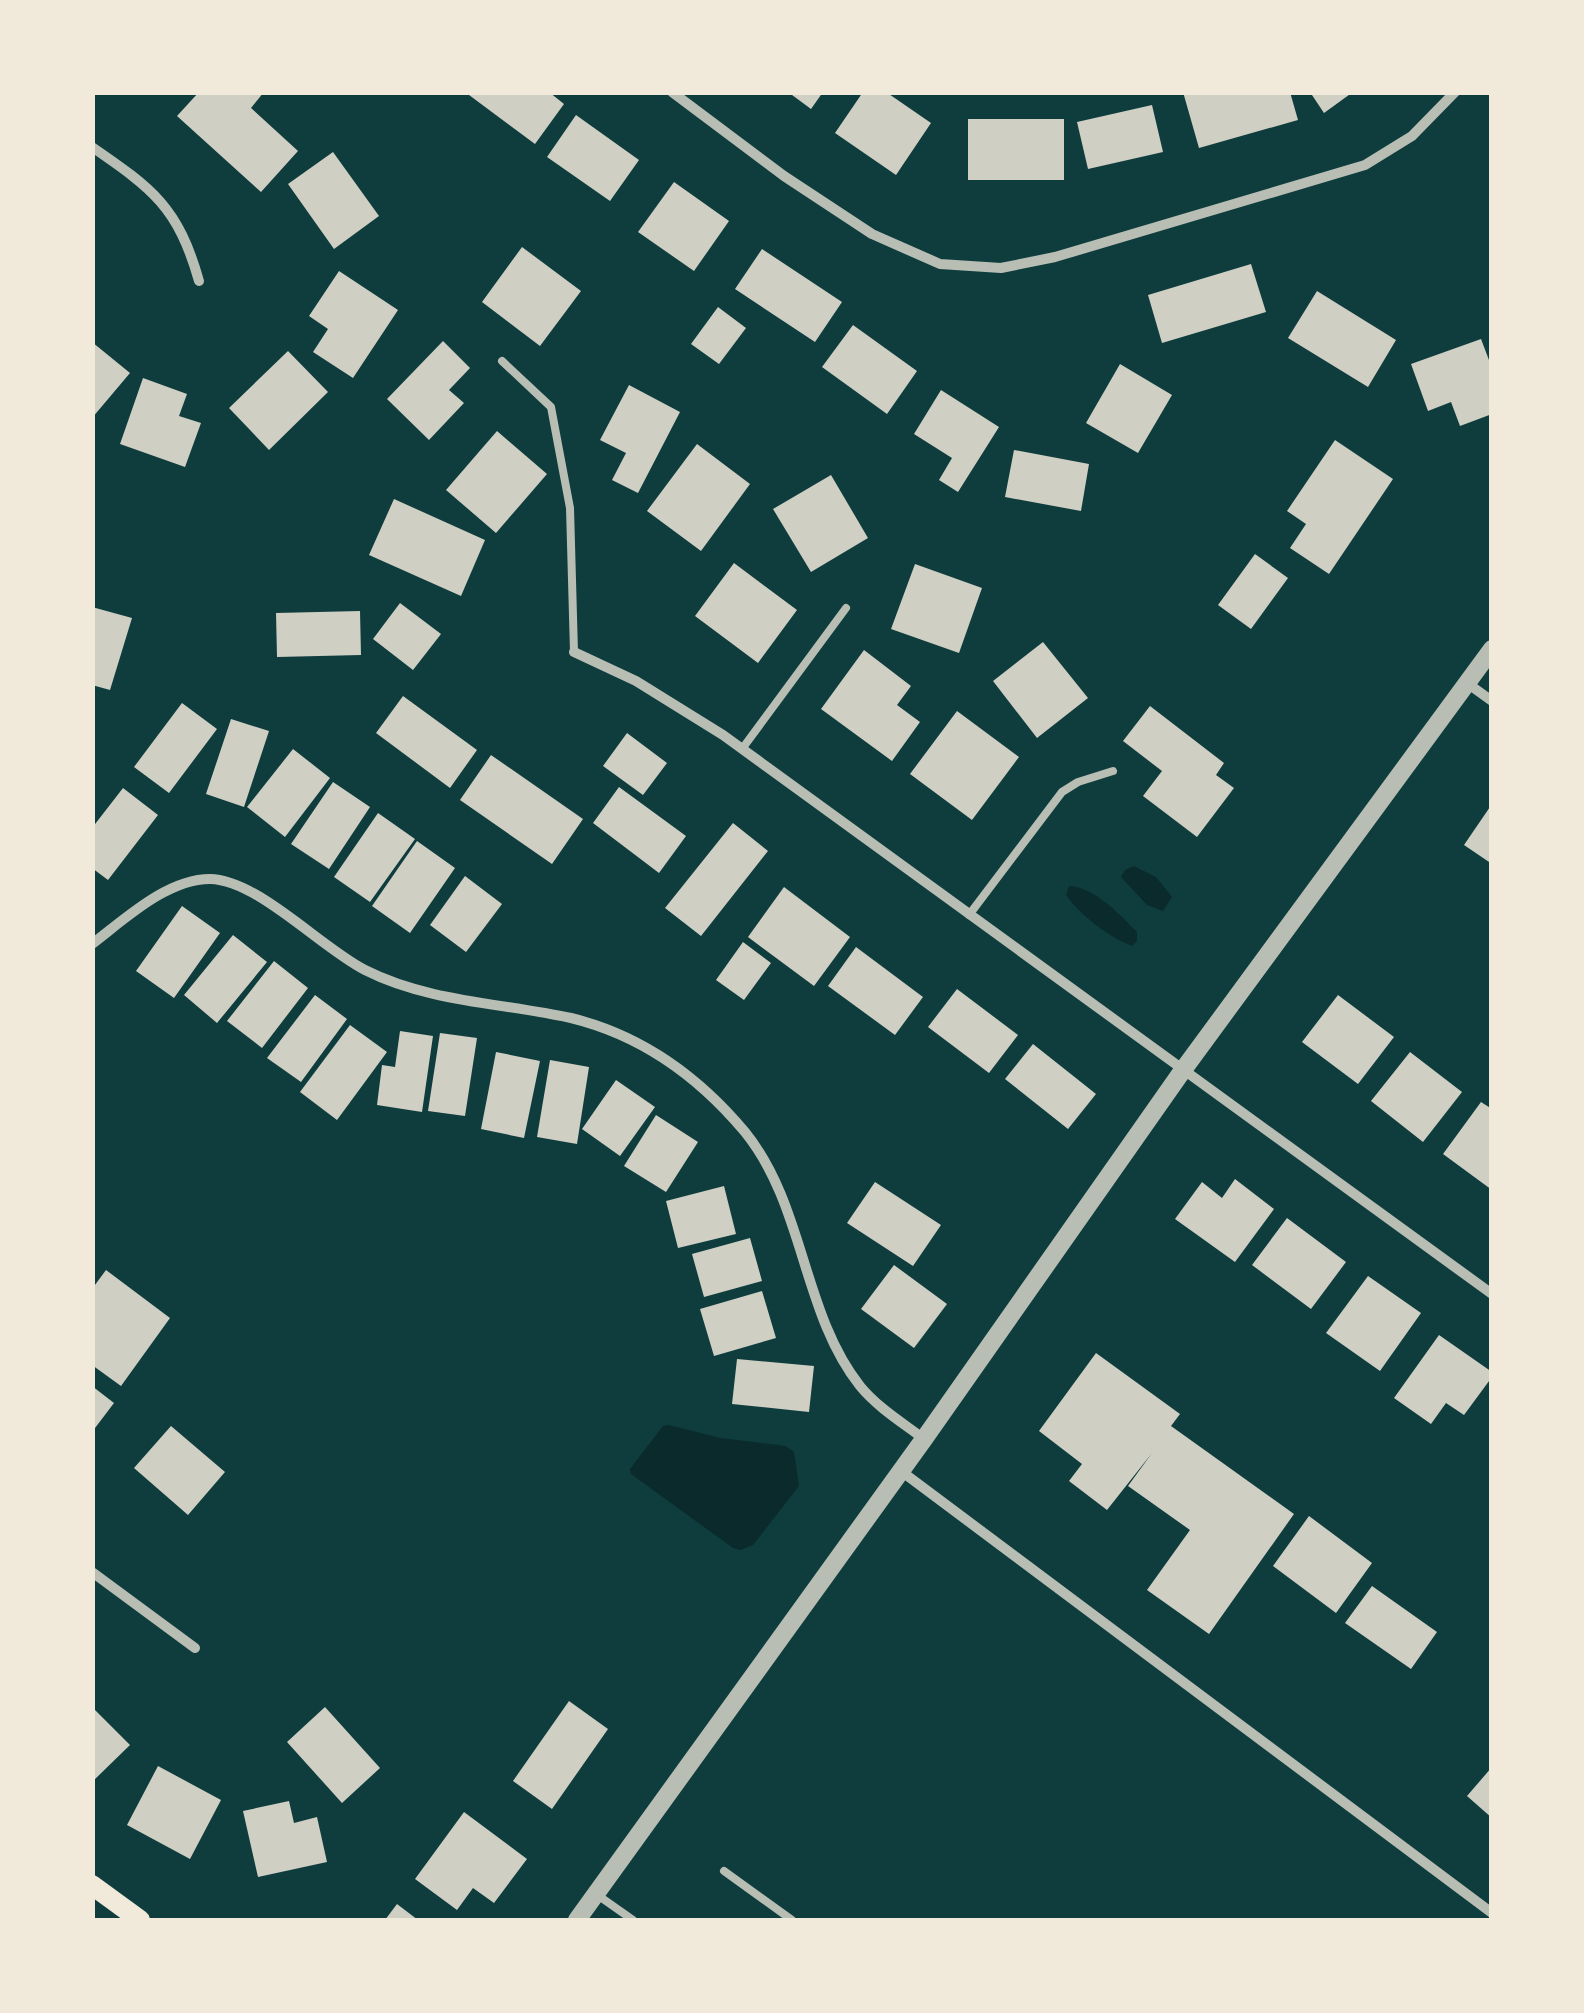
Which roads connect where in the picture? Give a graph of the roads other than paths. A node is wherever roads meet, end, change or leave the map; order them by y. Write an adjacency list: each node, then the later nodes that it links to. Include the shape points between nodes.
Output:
1 (672, 92): 2 (street, via 872,234 940,264 978,268 1055,257 1366,164 1412,136)
2 (1455, 92)
3 (92, 147): 4 (street, via 168,209)
4 (199, 280)
5 (502, 362): 8 (lane, via 550,407 570,508)
6 (846, 608): 11 (lane)
7 (1492, 650): 9 (street)
8 (574, 652): 11 (street, via 636,681)
9 (1467, 683): 10 (street); 15 (street)
10 (1492, 701)
11 (742, 750): 13 (street)
12 (1113, 771): 13 (lane, via 1062,792)
13 (970, 914): 15 (street)
14 (92, 944): 17 (street, via 178,886 225,881 382,978 572,1018 646,1047 692,1080 747,1136 784,1203 850,1372 872,1399)
15 (1183, 1070): 16 (street); 17 (street)
16 (1492, 1294)
17 (924, 1439): 18 (street)
18 (901, 1471): 23 (street); 24 (street)
19 (92, 1572): 20 (street)
20 (195, 1648)
21 (724, 1871): 28 (lane)
22 (92, 1886): 25 (main road)
23 (596, 1894): 26 (street); 27 (lane)
24 (1492, 1913)
25 (140, 1920)
26 (577, 1920)
27 (633, 1920)
28 (792, 1920)

